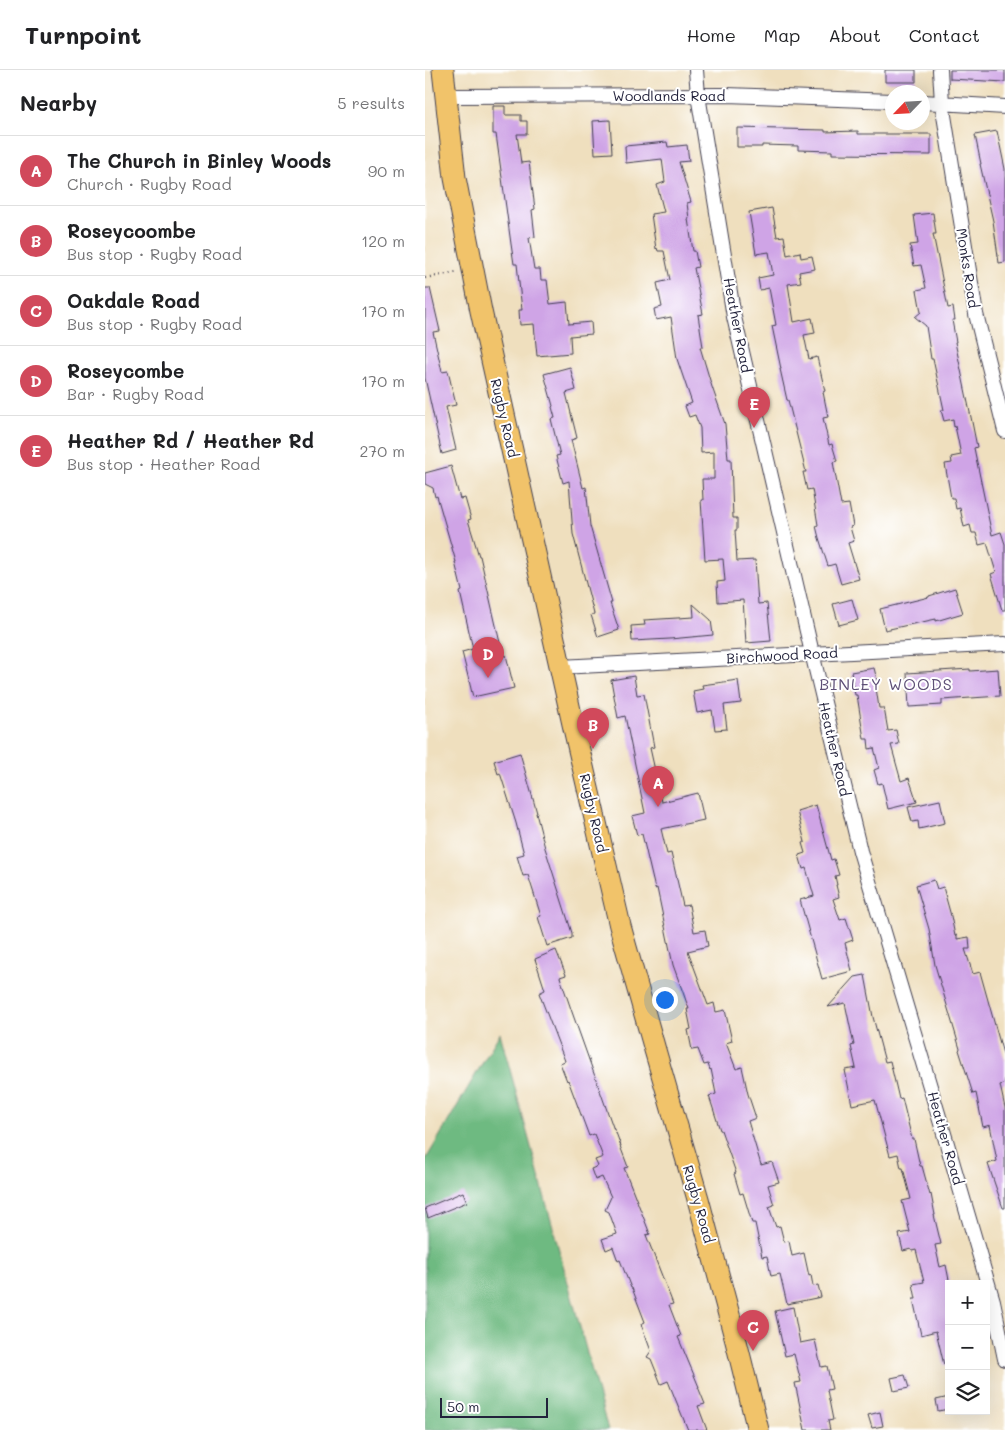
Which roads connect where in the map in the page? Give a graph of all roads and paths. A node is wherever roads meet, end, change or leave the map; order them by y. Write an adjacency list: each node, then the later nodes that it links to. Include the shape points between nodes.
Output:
1 (443, 70): 5 (main road, Rugby Road)
2 (696, 70): 4 (street, Heather Road)
3 (940, 70): 8 (street, Monks Road)
4 (698, 95): 5 (street, Woodlands Road); 6 (street, Woodlands Road); 14 (street, Heather Road, via 734,317)
5 (446, 96): 10 (main road, Rugby Road, via 455,178)
6 (885, 101)
7 (930, 102): 8 (street)
8 (942, 103): 9 (street); 12 (street, Monks Road, via 976,314)
9 (1005, 107)
10 (473, 268): 11 (path); 15 (main road, Rugby Road)
11 (425, 278)
12 (1005, 431)
13 (1005, 644): 14 (street, Birchwood Road)
14 (812, 653): 15 (street, Birchwood Road); 16 (street, Heather Road, via 860,851 993,1301)
15 (560, 667): 17 (main road, Rugby Road, via 620,926 699,1199)
16 (1005, 1359)
17 (758, 1430)

